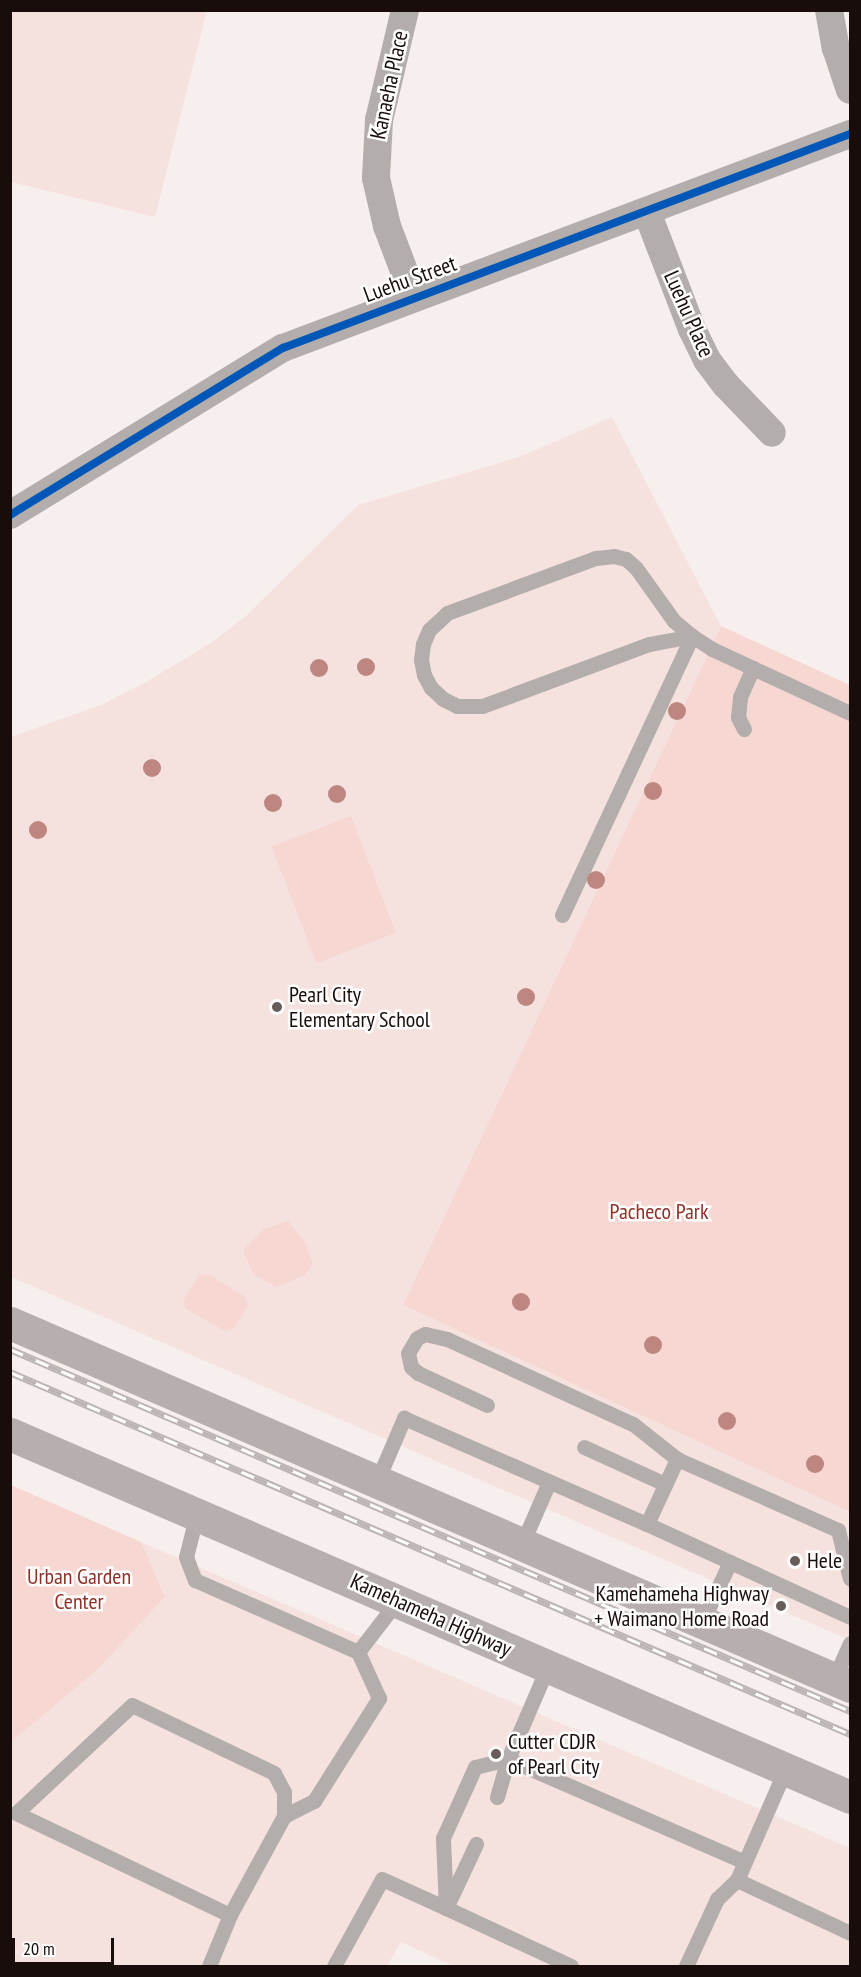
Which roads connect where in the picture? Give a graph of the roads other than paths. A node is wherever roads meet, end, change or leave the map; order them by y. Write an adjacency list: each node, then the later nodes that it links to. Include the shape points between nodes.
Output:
1 (405, 10): 6 (street, Kanaeha Place, via 379,120 376,178 387,226)
2 (829, 10): 3 (street)
3 (850, 90)
4 (850, 134): 5 (street, Luehu Street)
5 (647, 212): 6 (street, Luehu Street); 7 (street, Luehu Place, via 707,360)
6 (414, 297): 8 (street, Luehu Street, via 307,337 260,360)
7 (772, 434)
8 (10, 515)
9 (692, 636): 9 (lane, via 668,614 636,568 626,559 614,556 596,558 447,613 429,630 421,660 428,682 443,699 473,708 649,644); 10 (lane); 13 (lane)
10 (753, 668): 11 (lane); 12 (lane, via 740,697 738,717)
11 (850, 714)
12 (744, 729)
13 (562, 915)
14 (10, 1323): 19 (main road)
15 (487, 1406): 18 (lane, via 411,1367 408,1353 417,1338 425,1334 447,1339 633,1424)
16 (10, 1434): 24 (main road, Kamehameha Highway)
17 (584, 1447): 21 (lane)
18 (677, 1459): 21 (lane); 22 (lane)
19 (377, 1481): 20 (lane, via 404,1418); 28 (main road)
20 (549, 1482): 26 (lane); 28 (lane)
21 (665, 1484): 26 (lane)
22 (752, 1491): 23 (lane); 25 (lane)
23 (754, 1508)
24 (197, 1513): 31 (main road, Kamehameha Highway); 35 (lane, via 186,1557 195,1580)
25 (800, 1513): 27 (lane); 30 (lane, via 838,1530)
26 (647, 1524): 29 (lane)
27 (802, 1530)
28 (522, 1544): 33 (main road)
29 (730, 1562): 32 (lane, via 814,1596); 33 (lane)
30 (850, 1579)
31 (398, 1600): 35 (lane); 36 (main road, Kamehameha Highway)
32 (850, 1617)
33 (702, 1622): 37 (main road)
34 (850, 1643): 37 (lane)
35 (358, 1652): 42 (lane, via 379,1698 314,1801)
36 (548, 1666): 38 (lane); 39 (main road, Kamehameha Highway)
37 (842, 1683)
38 (508, 1759): 40 (lane); 44 (lane); 46 (lane, via 475,1767 443,1838)
39 (786, 1768): 41 (main road, Kamehameha Highway); 44 (lane)
40 (497, 1797)
41 (850, 1797)
42 (284, 1816): 47 (lane); 47 (lane, via 284,1792 274,1773 132,1705 16,1813)
43 (476, 1844): 46 (lane)
44 (745, 1862): 45 (lane)
45 (737, 1880): 48 (lane); 52 (lane, via 717,1899)
46 (446, 1908): 50 (lane, via 382,1879); 51 (lane)
47 (230, 1915): 49 (lane)
48 (850, 1933)
49 (210, 1966)
50 (334, 1966)
51 (571, 1966)
52 (686, 1966)

